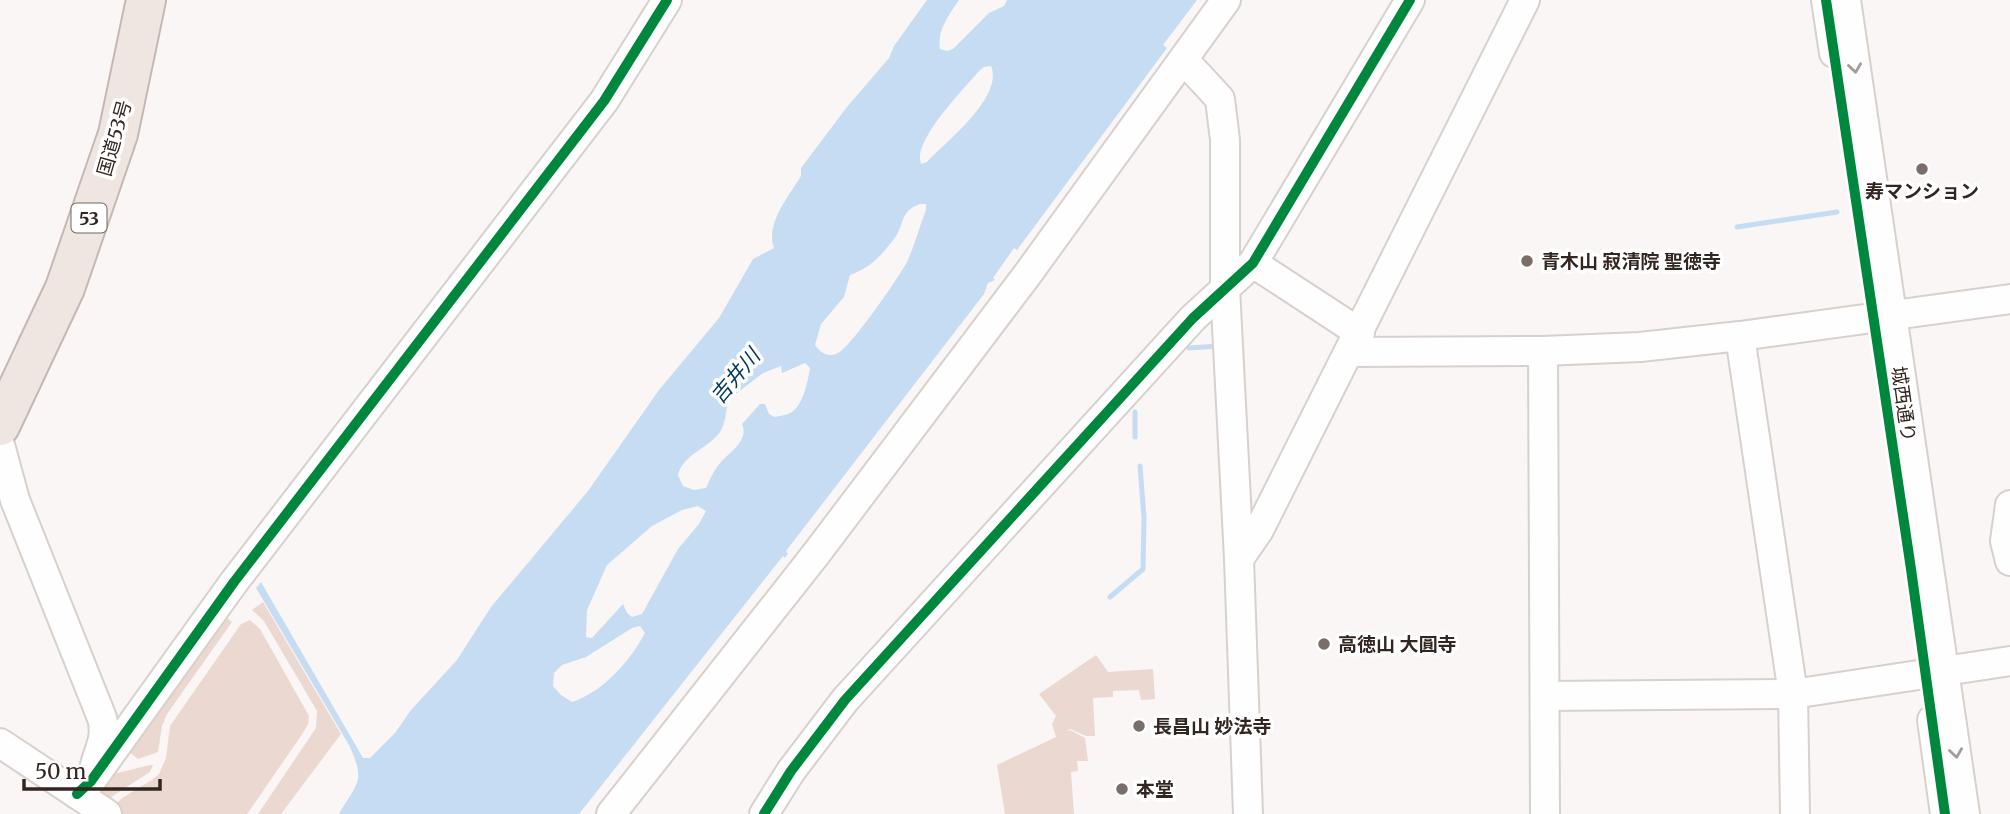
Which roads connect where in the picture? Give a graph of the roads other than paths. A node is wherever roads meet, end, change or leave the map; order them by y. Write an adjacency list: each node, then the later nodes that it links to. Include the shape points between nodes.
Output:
1 (146, 0): 16 (highway, 国道53号 / 53, via 113,147 65,288)
2 (667, 0): 26 (street, via 604,101 234,582)
3 (1226, 0): 8 (street)
4 (1410, 0): 9 (street)
5 (1525, 0): 14 (street)
6 (1826, 0): 12 (street, 城西通り)
7 (1846, 0): 12 (street, 城西通り, one-way to 12)
8 (1184, 60): 10 (street, via 1220,99 1225,140); 28 (street, via 816,554)
9 (1253, 263): 10 (street); 14 (street)
10 (1225, 288): 19 (street); 29 (street, via 845,700)
11 (2010, 299): 12 (street)
12 (1883, 316): 13 (street); 22 (street, 城西通り)
13 (1740, 336): 15 (street); 23 (street)
14 (1355, 342): 15 (street); 19 (street, via 1259,530)
15 (1543, 351): 24 (street)
16 (0, 426)
17 (0, 445): 26 (street, via 15,500 105,730)
18 (2010, 505): 20 (street, via 2005,541)
19 (1239, 559): 30 (street)
20 (2010, 561)
21 (2010, 661): 22 (street)
22 (1935, 671): 23 (street); 33 (street, 城西通り); 34 (street, 城西通り, one-way to 34)
23 (1793, 694): 24 (street); 32 (street)
24 (1545, 696): 31 (street)
25 (0, 743): 26 (street)
26 (84, 788): 27 (street)
27 (107, 814)
28 (611, 814)
29 (764, 814)
30 (1248, 814)
31 (1545, 814)
32 (1795, 814)
33 (1945, 814)
34 (1965, 814)

